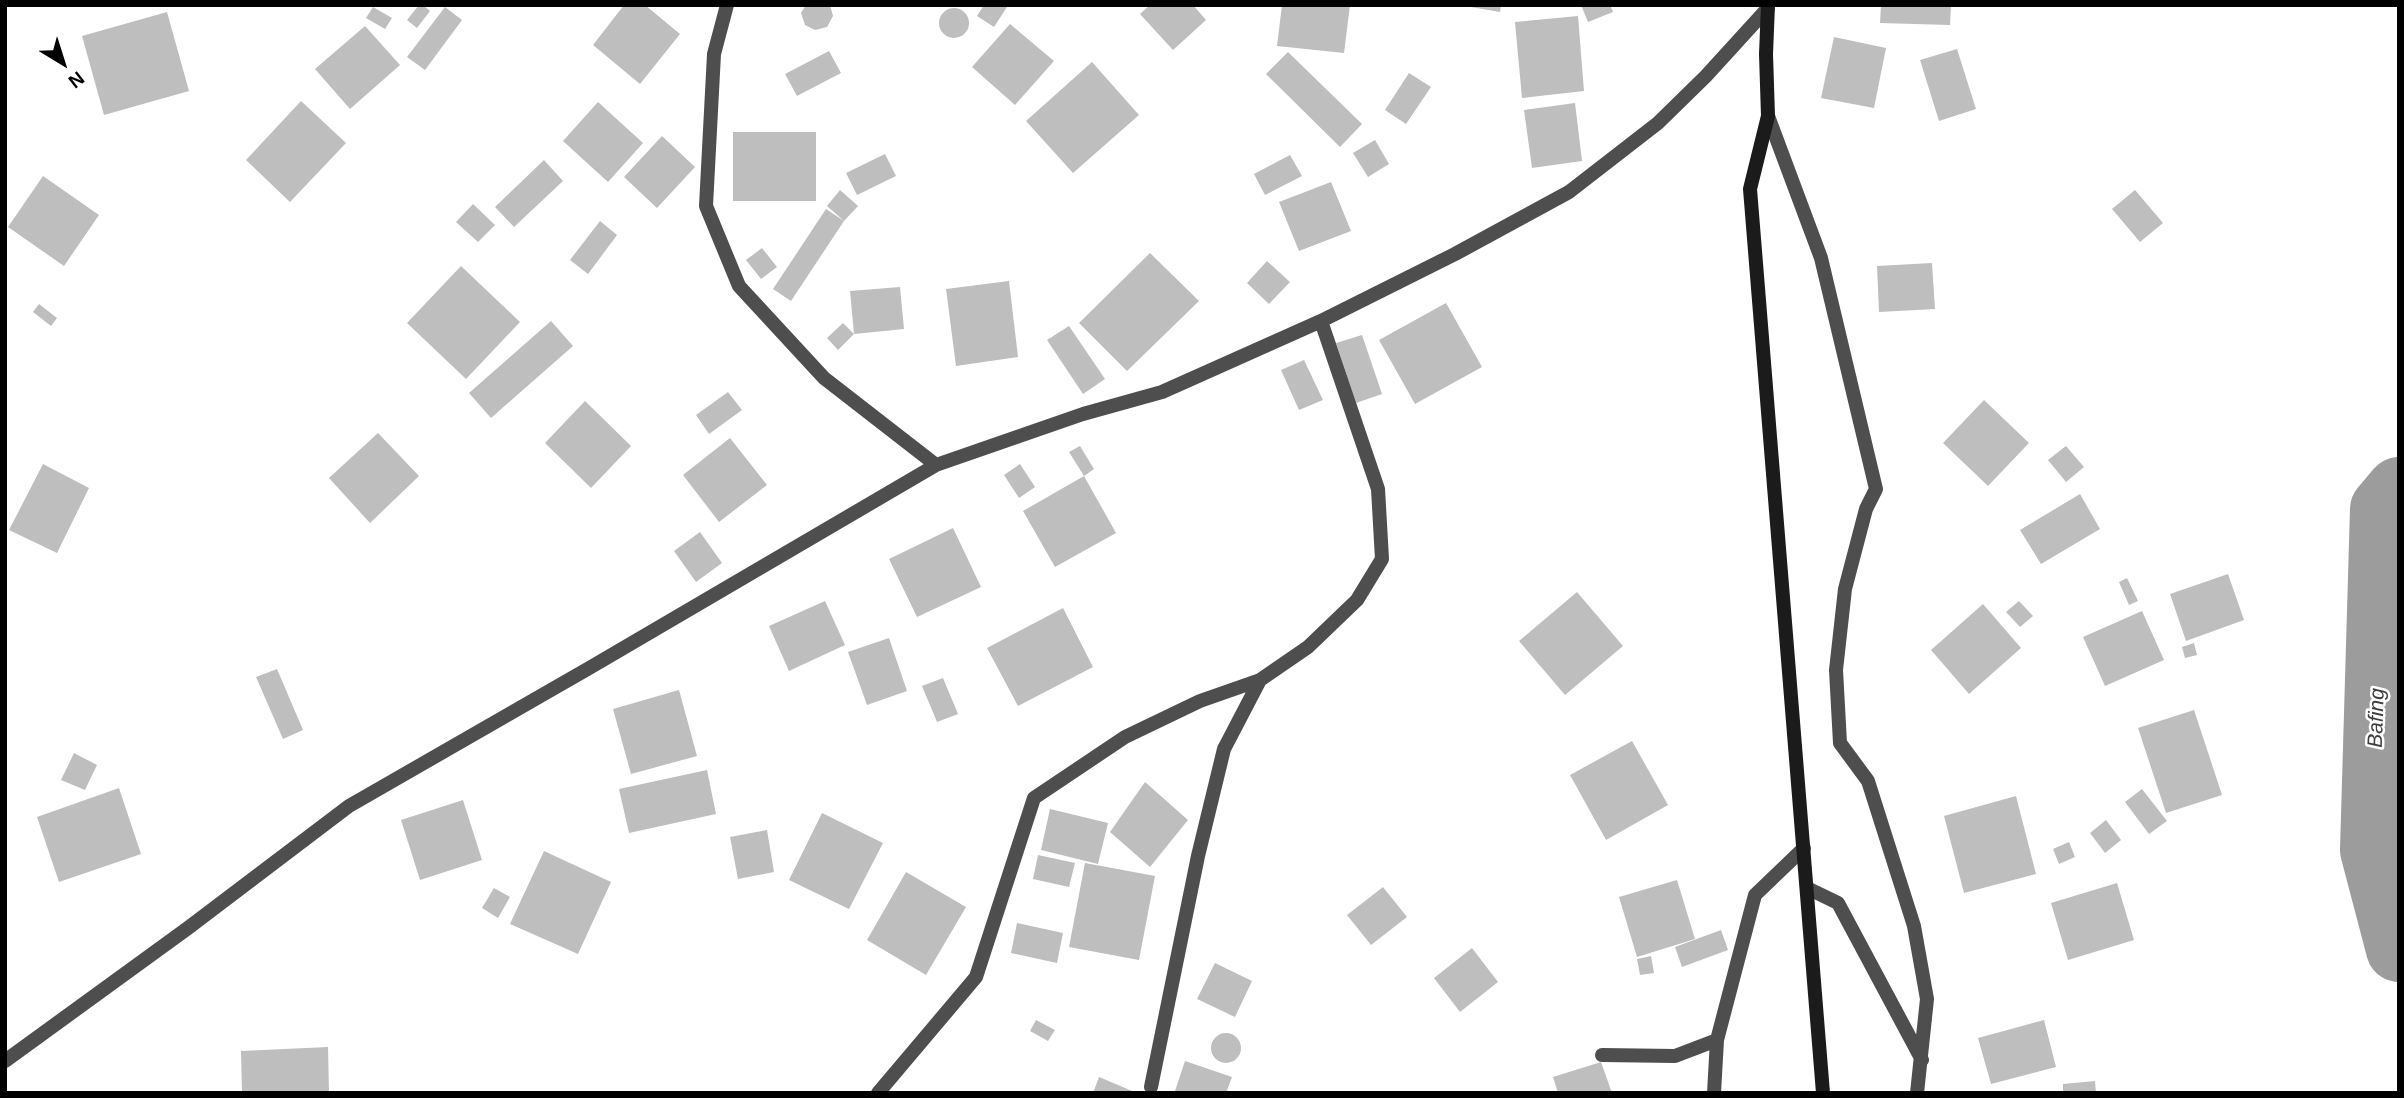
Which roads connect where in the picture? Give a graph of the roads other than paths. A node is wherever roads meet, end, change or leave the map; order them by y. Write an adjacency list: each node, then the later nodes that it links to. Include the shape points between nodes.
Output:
1 (727, 5): 5 (street, via 714,54 706,206 740,286 824,378)
2 (1768, 7): 3 (main road); 4 (street, via 1658,123 1569,192)
3 (1768, 116): 7 (main road, via 1750,189); 12 (street, via 1821,258 1876,489 1866,509 1845,589 1836,670 1840,743 1868,781 1914,926 1927,999)
4 (1321, 321): 5 (street, via 1162,392); 6 (street, via 1378,489 1382,559 1357,600 1308,647)
5 (936, 465): 11 (street, via 349,806)
6 (1260, 680): 13 (street, via 1224,749); 14 (street, via 1200,701 1125,737 1034,798 976,978)
7 (1804, 848): 8 (main road); 9 (street, via 1755,895)
8 (1807, 888): 12 (street, via 1838,903); 16 (main road)
9 (1717, 1041): 10 (street, via 1675,1056); 15 (street)
10 (1602, 1055)
11 (5, 1061)
12 (1922, 1061): 17 (street)
13 (1151, 1087)
14 (878, 1093)
15 (1714, 1093)
16 (1823, 1093)
17 (1917, 1093)

